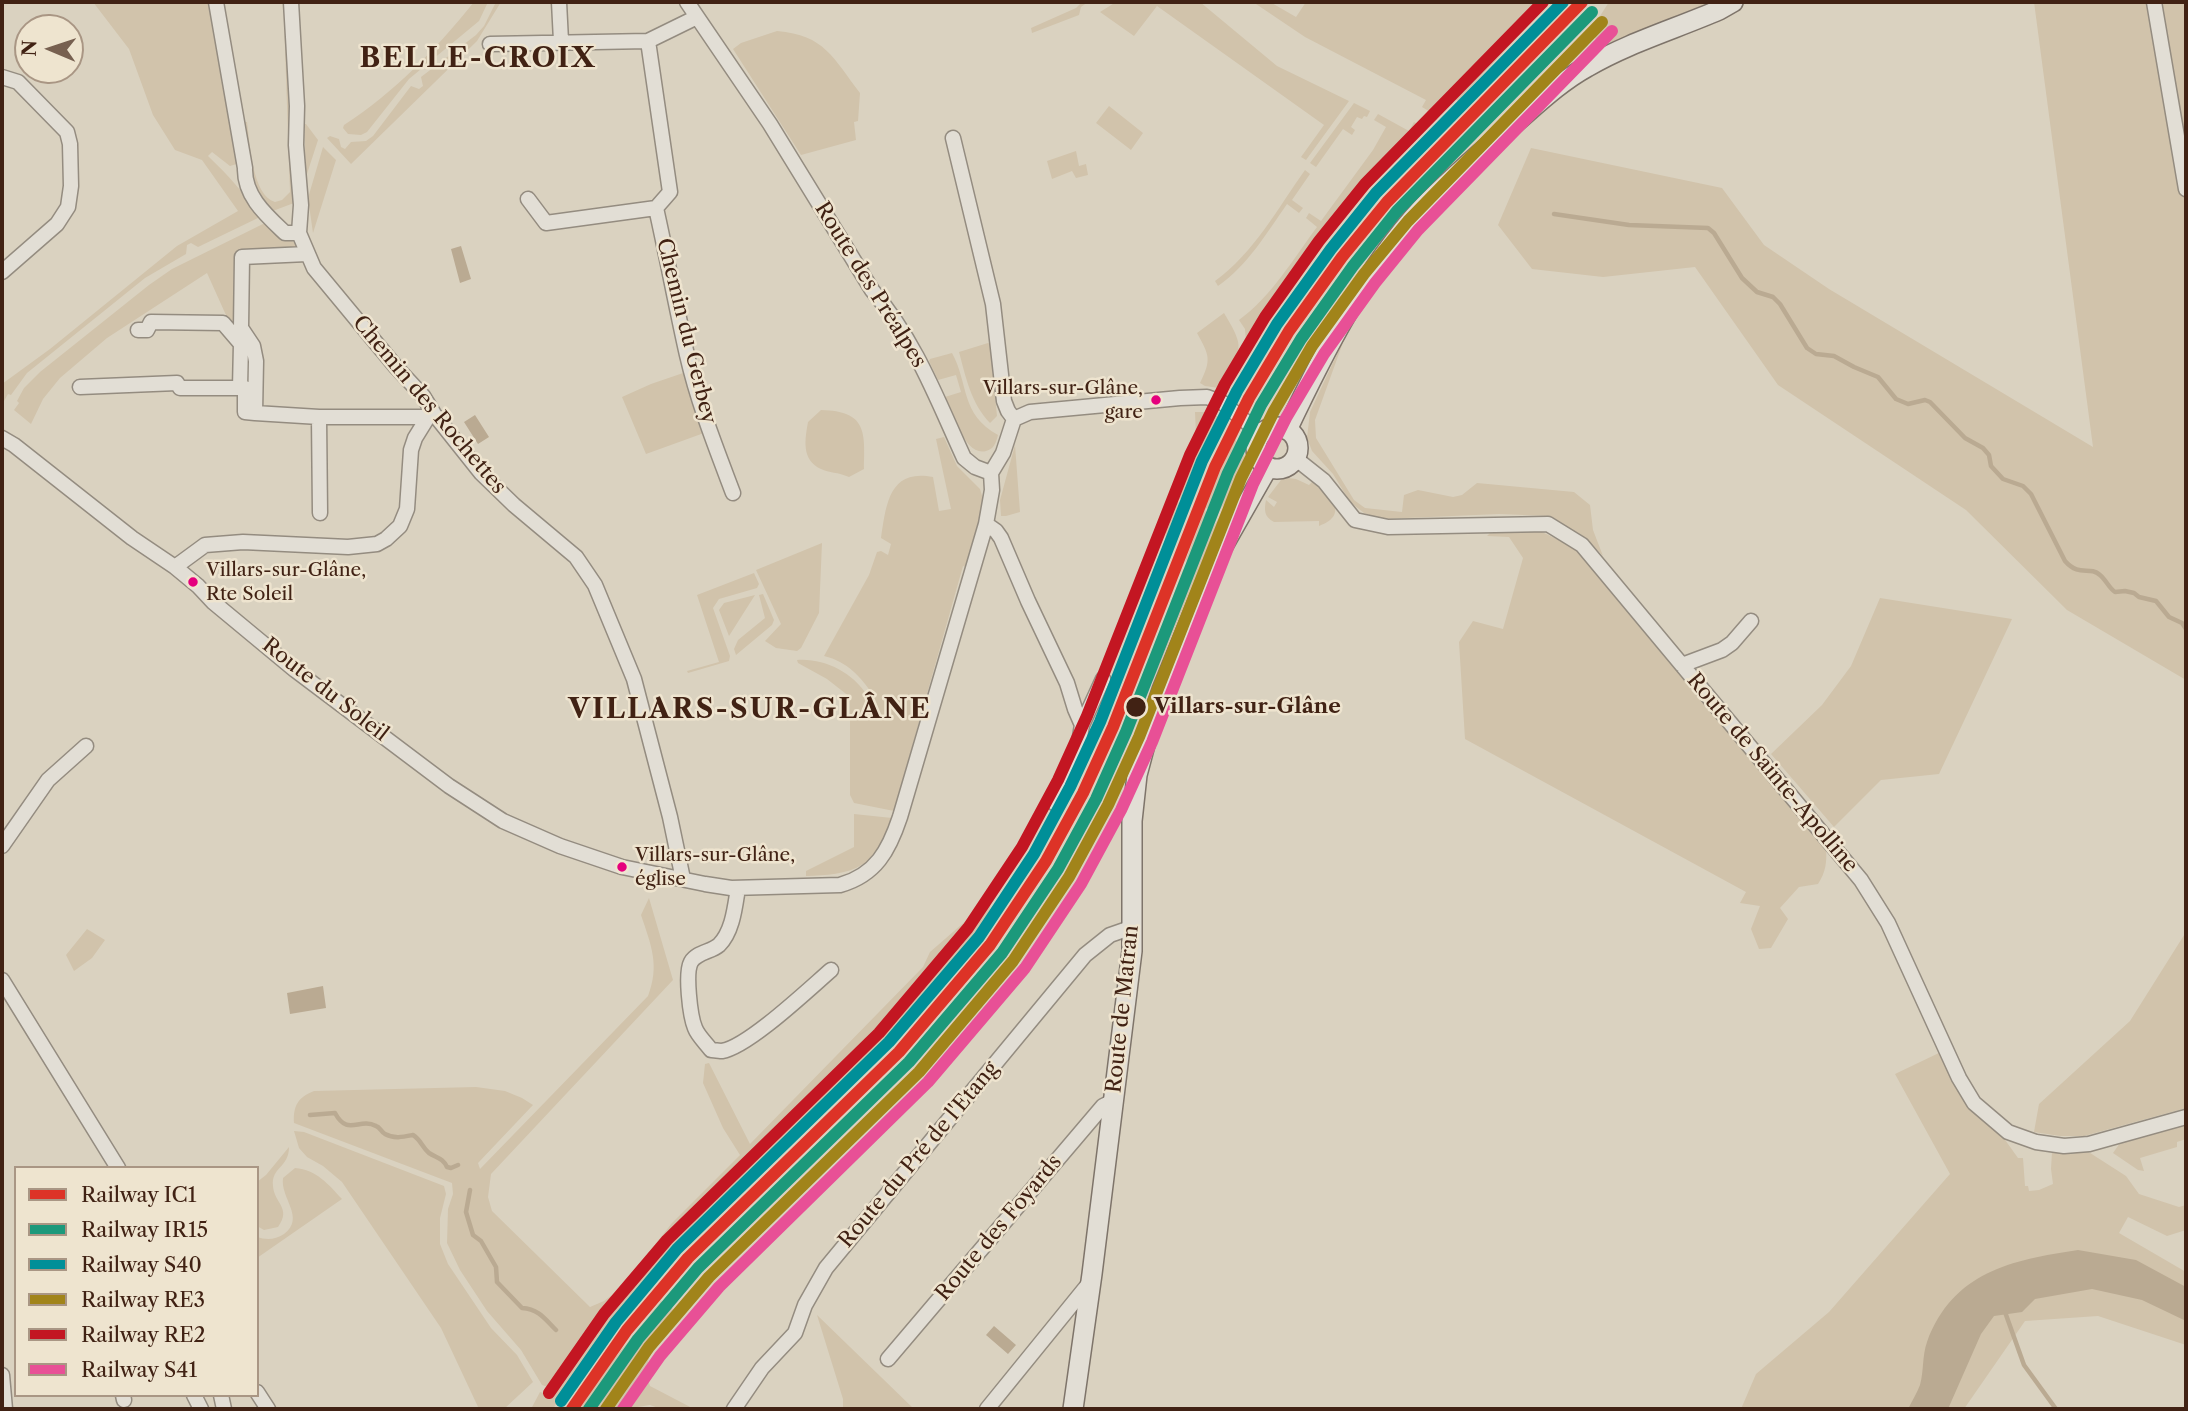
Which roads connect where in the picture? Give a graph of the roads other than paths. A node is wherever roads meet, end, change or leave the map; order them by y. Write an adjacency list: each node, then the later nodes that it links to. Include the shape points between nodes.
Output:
1 (216, 2): 16 (street, via 249,193 285,233)
2 (291, 2): 16 (street)
3 (559, 2): 8 (street)
4 (687, 2): 7 (street, Route des Préalpes)
5 (1734, 2): 26 (main road, via 1613,53 1560,84 1422,209 1352,307)
6 (2154, 2): 13 (street)
7 (697, 17): 9 (street); 31 (street, Route des Préalpes, via 770,124 872,290 913,346 964,458)
8 (561, 41): 9 (street); 10 (street)
9 (648, 41): 15 (street, via 670,192)
10 (491, 44)
11 (2, 77): 18 (street, via 18,82 66,132 71,186 68,207 57,224)
12 (953, 138): 25 (street, via 992,304 1004,401)
13 (2186, 189)
14 (528, 199): 15 (street, via 546,223)
15 (656, 208): 32 (street, Chemin du Gerbey, via 688,357)
16 (299, 233): 17 (street, Chemin des Rochettes)
17 (307, 254): 22 (street, via 242,257 241,328 256,361); 23 (street, Chemin des Rochettes, via 423,396)
18 (2, 272)
19 (138, 330): 21 (street, via 147,330 151,322 223,323 241,344)
20 (80, 387): 21 (street, via 177,383 180,388)
21 (240, 388): 22 (street, via 245,388 245,412)
22 (255, 413): 24 (street)
23 (431, 416): 24 (street); 35 (street, via 411,450 407,509 400,526 386,539 348,547 243,542 205,545); 43 (street, Chemin des Rochettes, via 514,505 576,557 595,585 634,679)
24 (319, 417): 33 (street)
25 (1014, 419): 27 (street, via 1030,412 1207,397 1223,403); 31 (street)
26 (1287, 430): 27 (main road, via 1275,427); 29 (main road, via 1295,439)
27 (1261, 434): 30 (main road, via 1257,455)
28 (2, 438): 35 (street, Route du Soleil)
29 (1295, 458): 30 (main road, via 1281,468); 37 (street, Route de Sainte-Apolline, via 1324,481 1356,520 1369,524 1548,524 1582,545)
30 (1268, 467): 45 (main road, Route de Matran, via 1215,560 1150,722 1132,811)
31 (991, 473): 34 (street)
32 (733, 494)
33 (320, 513)
34 (986, 524): 38 (street, via 1001,538); 44 (street, Route du Soleil, via 896,831 881,860 862,877 840,885)
35 (175, 567): 43 (street, Route du Soleil, via 295,670 480,808 560,846 622,867)
36 (1751, 621): 37 (street, via 1722,650)
37 (1682, 665): 49 (street, Route de Sainte-Apolline, via 1861,880 1888,923 1974,1104 2008,1132 2064,1146 2089,1144)
38 (1073, 698): 39 (street); 39 (street, via 1100,683)
39 (1082, 725): 41 (street, via 1079,751)
40 (86, 746): 42 (street, via 48,780)
41 (1054, 803)
42 (2, 846)
43 (683, 879): 44 (street, Route du Soleil)
44 (738, 888): 46 (street, via 729,930 718,946 691,963 695,1028 711,1050 739,1045)
45 (1133, 927): 48 (main road, Route de Matran); 55 (street, Route du Pré de l'Etang, via 1110,935 1085,955 853,1235 826,1268 795,1333 762,1368)
46 (831, 970)
47 (3, 983): 50 (street)
48 (1113, 1101): 51 (main road, Route de Matran); 52 (street, Route des Foyards, via 1103,1105)
49 (2186, 1117)
50 (117, 1166)
51 (1091, 1280): 56 (street); 57 (main road, Route de Matran)
52 (888, 1359)
53 (2, 1375): 54 (street)
54 (5, 1409)
55 (734, 1409)
56 (987, 1409)
57 (1073, 1409)

